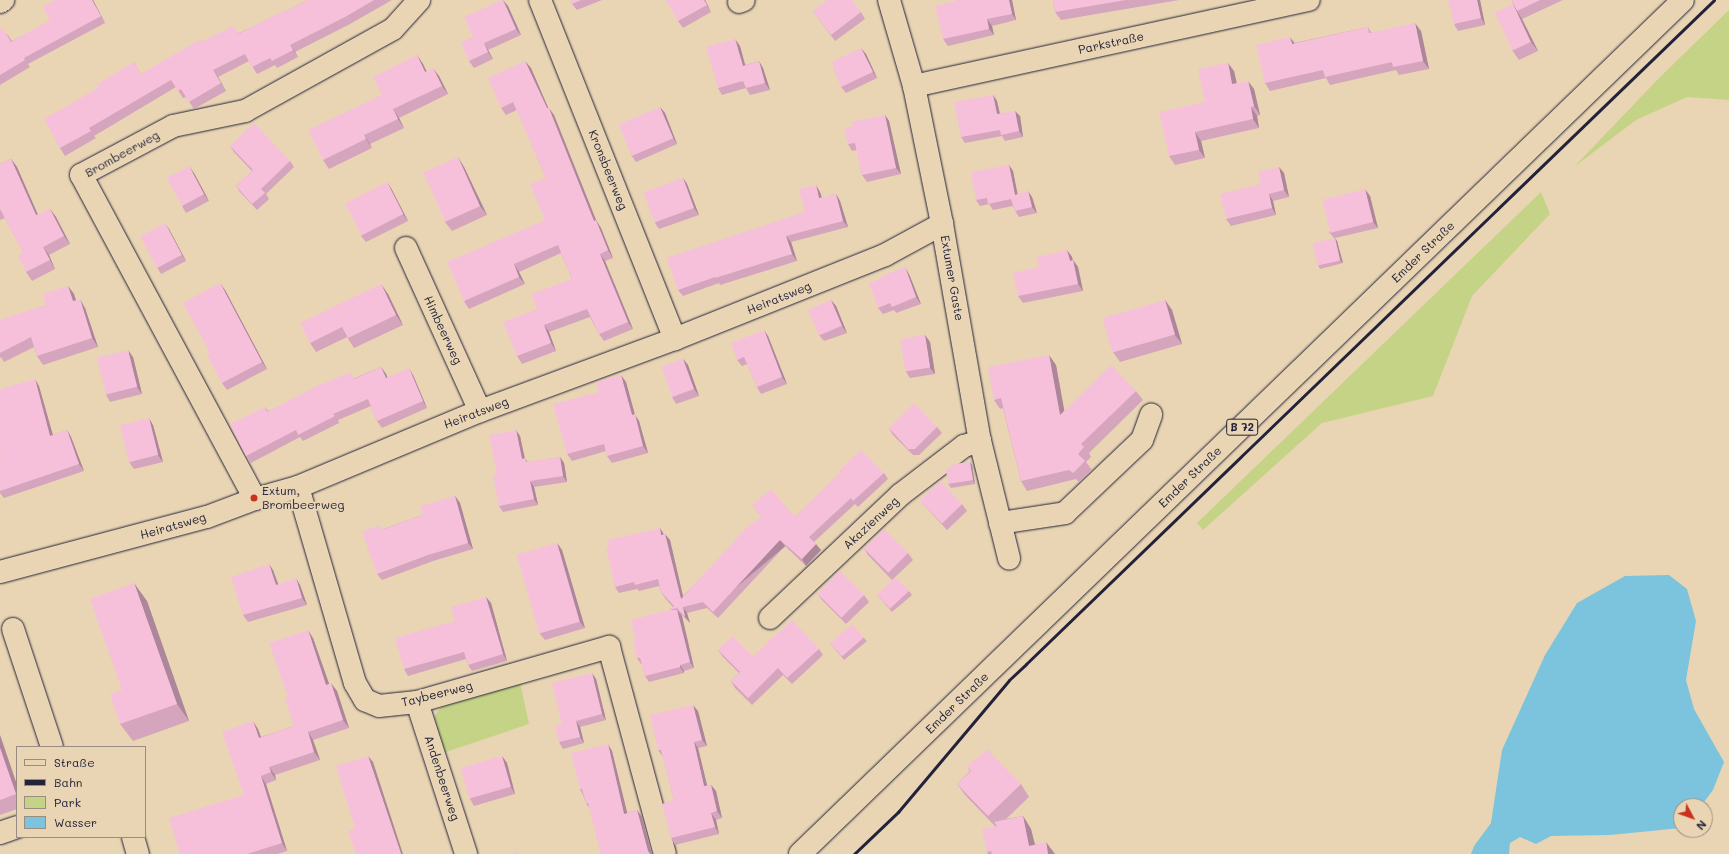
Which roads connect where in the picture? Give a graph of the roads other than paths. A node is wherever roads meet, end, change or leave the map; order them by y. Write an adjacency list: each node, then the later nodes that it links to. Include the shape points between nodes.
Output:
1 (3, 0): 7 (street)
2 (419, 0): 16 (street, Brombeerweg, via 393,29 245,111 173,126 81,175)
3 (540, 0): 11 (street, Kronsbeerweg)
4 (888, 0): 8 (street, Extumer Gaste)
5 (1309, 0): 8 (street, Parkstraße)
6 (1683, 0): 30 (street, Emder Straße / B 72)
7 (0, 2)
8 (914, 86): 9 (street, Extumer Gaste)
9 (942, 224): 11 (street, Heiratsweg, via 885,255); 14 (street, Extumer Gaste)
10 (406, 248): 12 (street, Himbeerweg)
11 (675, 340): 12 (street, Heiratsweg)
12 (480, 411): 15 (street, Heiratsweg)
13 (1151, 415): 17 (street, via 1142,440 1065,513)
14 (980, 441): 17 (street, Extumer Gaste); 20 (street, Akazienweg, via 964,446 900,495)
15 (298, 487): 16 (street, Heiratsweg); 22 (street, Taybeerweg, via 355,684 365,700 379,706)
16 (255, 499): 19 (street, Heiratsweg, via 207,517)
17 (1000, 523): 18 (street, Extumer Gaste)
18 (1009, 558)
19 (1, 568)
20 (770, 618)
21 (13, 629): 23 (street)
22 (417, 702): 28 (street, Andenbeerweg); 29 (street, Taybeerweg, via 609,647)
23 (52, 746)
24 (16, 827): 25 (street)
25 (0, 833)
26 (132, 838): 27 (street)
27 (138, 854)
28 (466, 854)
29 (665, 854)
30 (800, 854)

